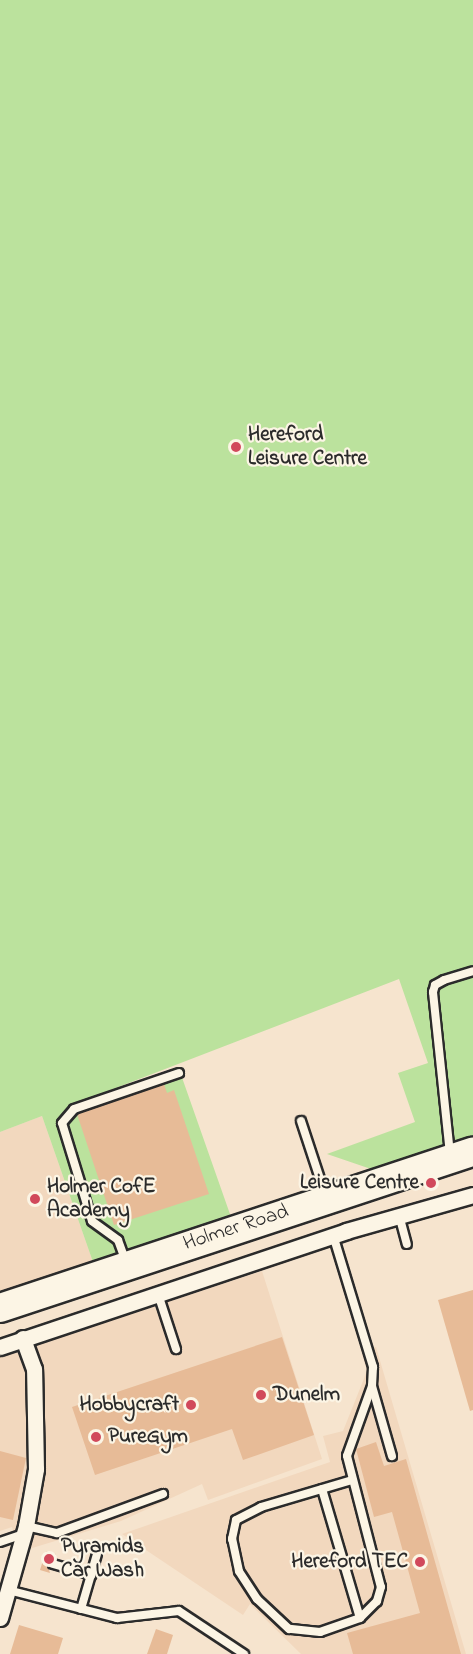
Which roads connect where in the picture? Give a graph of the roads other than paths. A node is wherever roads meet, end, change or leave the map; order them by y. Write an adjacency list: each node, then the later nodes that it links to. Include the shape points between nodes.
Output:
1 (473, 971): 4 (lane, via 444,980 435,985 433,992)
2 (179, 1073): 10 (lane, via 74,1109 62,1123 92,1221 118,1240)
3 (301, 1121): 6 (lane)
4 (461, 1155): 6 (highway, Holmer Road)
5 (473, 1195): 7 (street)
6 (326, 1199): 10 (highway, Holmer Road)
7 (399, 1215): 8 (street); 9 (lane)
8 (333, 1235): 11 (street); 16 (lane, via 369,1348)
9 (407, 1244)
10 (126, 1264): 12 (highway, Holmer Road)
11 (158, 1293): 13 (street); 15 (lane)
12 (0, 1308)
13 (23, 1338): 14 (street); 21 (street, via 34,1369 38,1411 36,1469)
14 (0, 1347)
15 (176, 1349)
16 (372, 1386): 17 (lane); 18 (lane, via 347,1456)
17 (392, 1456)
18 (352, 1480): 19 (lane); 29 (lane, via 381,1587 377,1600)
19 (322, 1489): 29 (lane); 29 (lane, via 261,1507 236,1521 232,1539 239,1571 257,1599 289,1629 320,1632)
20 (163, 1494): 21 (lane, via 57,1533)
21 (24, 1530): 22 (lane); 26 (street)
22 (0, 1542)
23 (97, 1554): 25 (lane)
24 (53, 1564): 25 (lane)
25 (91, 1575): 27 (lane)
26 (8, 1590): 27 (lane); 28 (street)
27 (81, 1609): 30 (lane, via 117,1618 179,1611)
28 (0, 1618)
29 (360, 1618)
30 (244, 1654)

